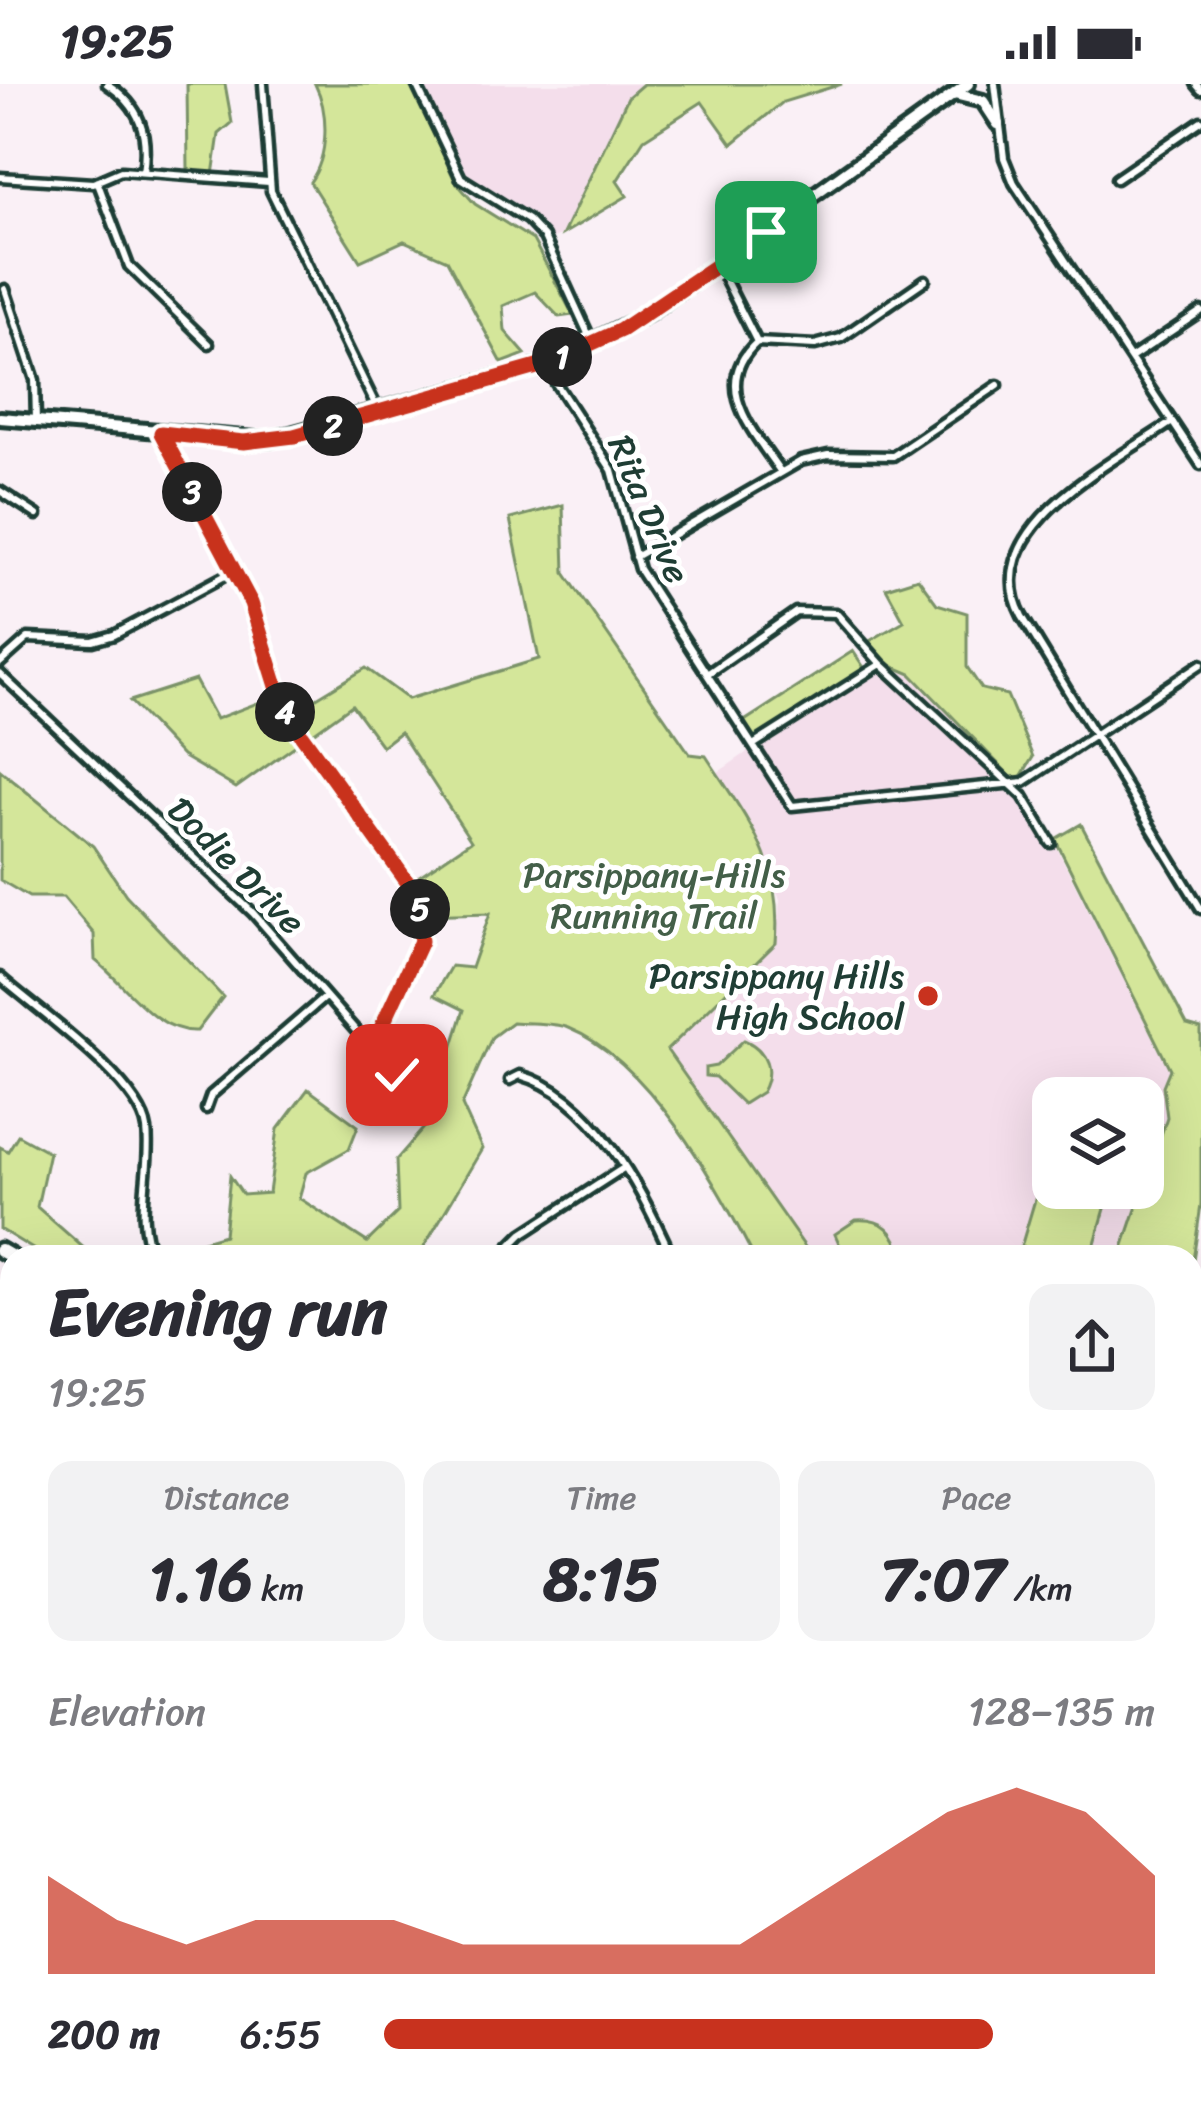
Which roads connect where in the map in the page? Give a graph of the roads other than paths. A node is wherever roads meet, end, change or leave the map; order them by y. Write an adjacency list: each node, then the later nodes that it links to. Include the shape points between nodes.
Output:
1 (107, 84): 9 (street, via 139,116)
2 (262, 84): 13 (street)
3 (416, 84): 19 (street, via 461,178 544,236)
4 (968, 84): 6 (main road)
5 (995, 84): 8 (street)
6 (954, 94): 8 (main road, via 983,100); 14 (main road)
7 (1201, 121): 11 (street)
8 (998, 124): 21 (street, via 1014,183)
9 (142, 172): 12 (street); 13 (street)
10 (0, 177): 12 (street)
11 (1116, 179)
12 (97, 181): 20 (street, via 129,266)
13 (269, 182): 24 (street)
14 (718, 266): 18 (street); 19 (main road)
15 (925, 280): 18 (street, via 842,338)
16 (5, 290): 26 (street, via 35,380)
17 (1201, 311): 21 (street)
18 (758, 342): 30 (street, via 735,372 735,398)
19 (592, 343): 22 (main road)
20 (209, 344)
21 (1131, 358): 27 (street)
22 (544, 365): 24 (main road); 33 (street, Rita Drive, via 612,470)
23 (998, 385): 30 (street, via 892,456 817,456)
24 (380, 413): 28 (main road, via 268,440)
25 (0, 418): 26 (main road)
26 (36, 421): 28 (main road)
27 (1172, 422): 29 (street); 40 (street, via 1043,513 1022,538 1014,565 1017,606)
28 (161, 433): 34 (street)
29 (1201, 465)
30 (780, 472): 33 (street)
31 (0, 491): 32 (street)
32 (37, 515)
33 (635, 557): 39 (street, Rita Drive)
34 (234, 572): 35 (street, via 114,635 28,638); 47 (street, via 257,618 278,699 401,870 421,913 417,953)
35 (0, 663)
36 (881, 664): 39 (street, via 836,614 808,608); 41 (street); 42 (street)
37 (1201, 664): 40 (street)
38 (0, 674): 46 (street, Dodie Drive, via 253,914)
39 (707, 674): 41 (street, Rita Drive)
40 (1095, 736): 42 (street); 44 (street)
41 (753, 746): 42 (street, Rita Drive, via 792,806)
42 (1010, 784): 43 (street)
43 (1051, 843)
44 (1201, 909)
45 (0, 977): 52 (street, via 142,1111)
46 (325, 997): 47 (street, Dodie Drive); 50 (street, via 211,1095)
47 (371, 1050): 48 (street, Dodie Drive, via 404,1079 422,1087)
48 (432, 1080)
49 (510, 1080): 51 (street, via 520,1075 558,1093)
50 (206, 1108)
51 (622, 1169): 53 (street); 54 (street)
52 (150, 1245)
53 (511, 1245)
54 (665, 1245)

